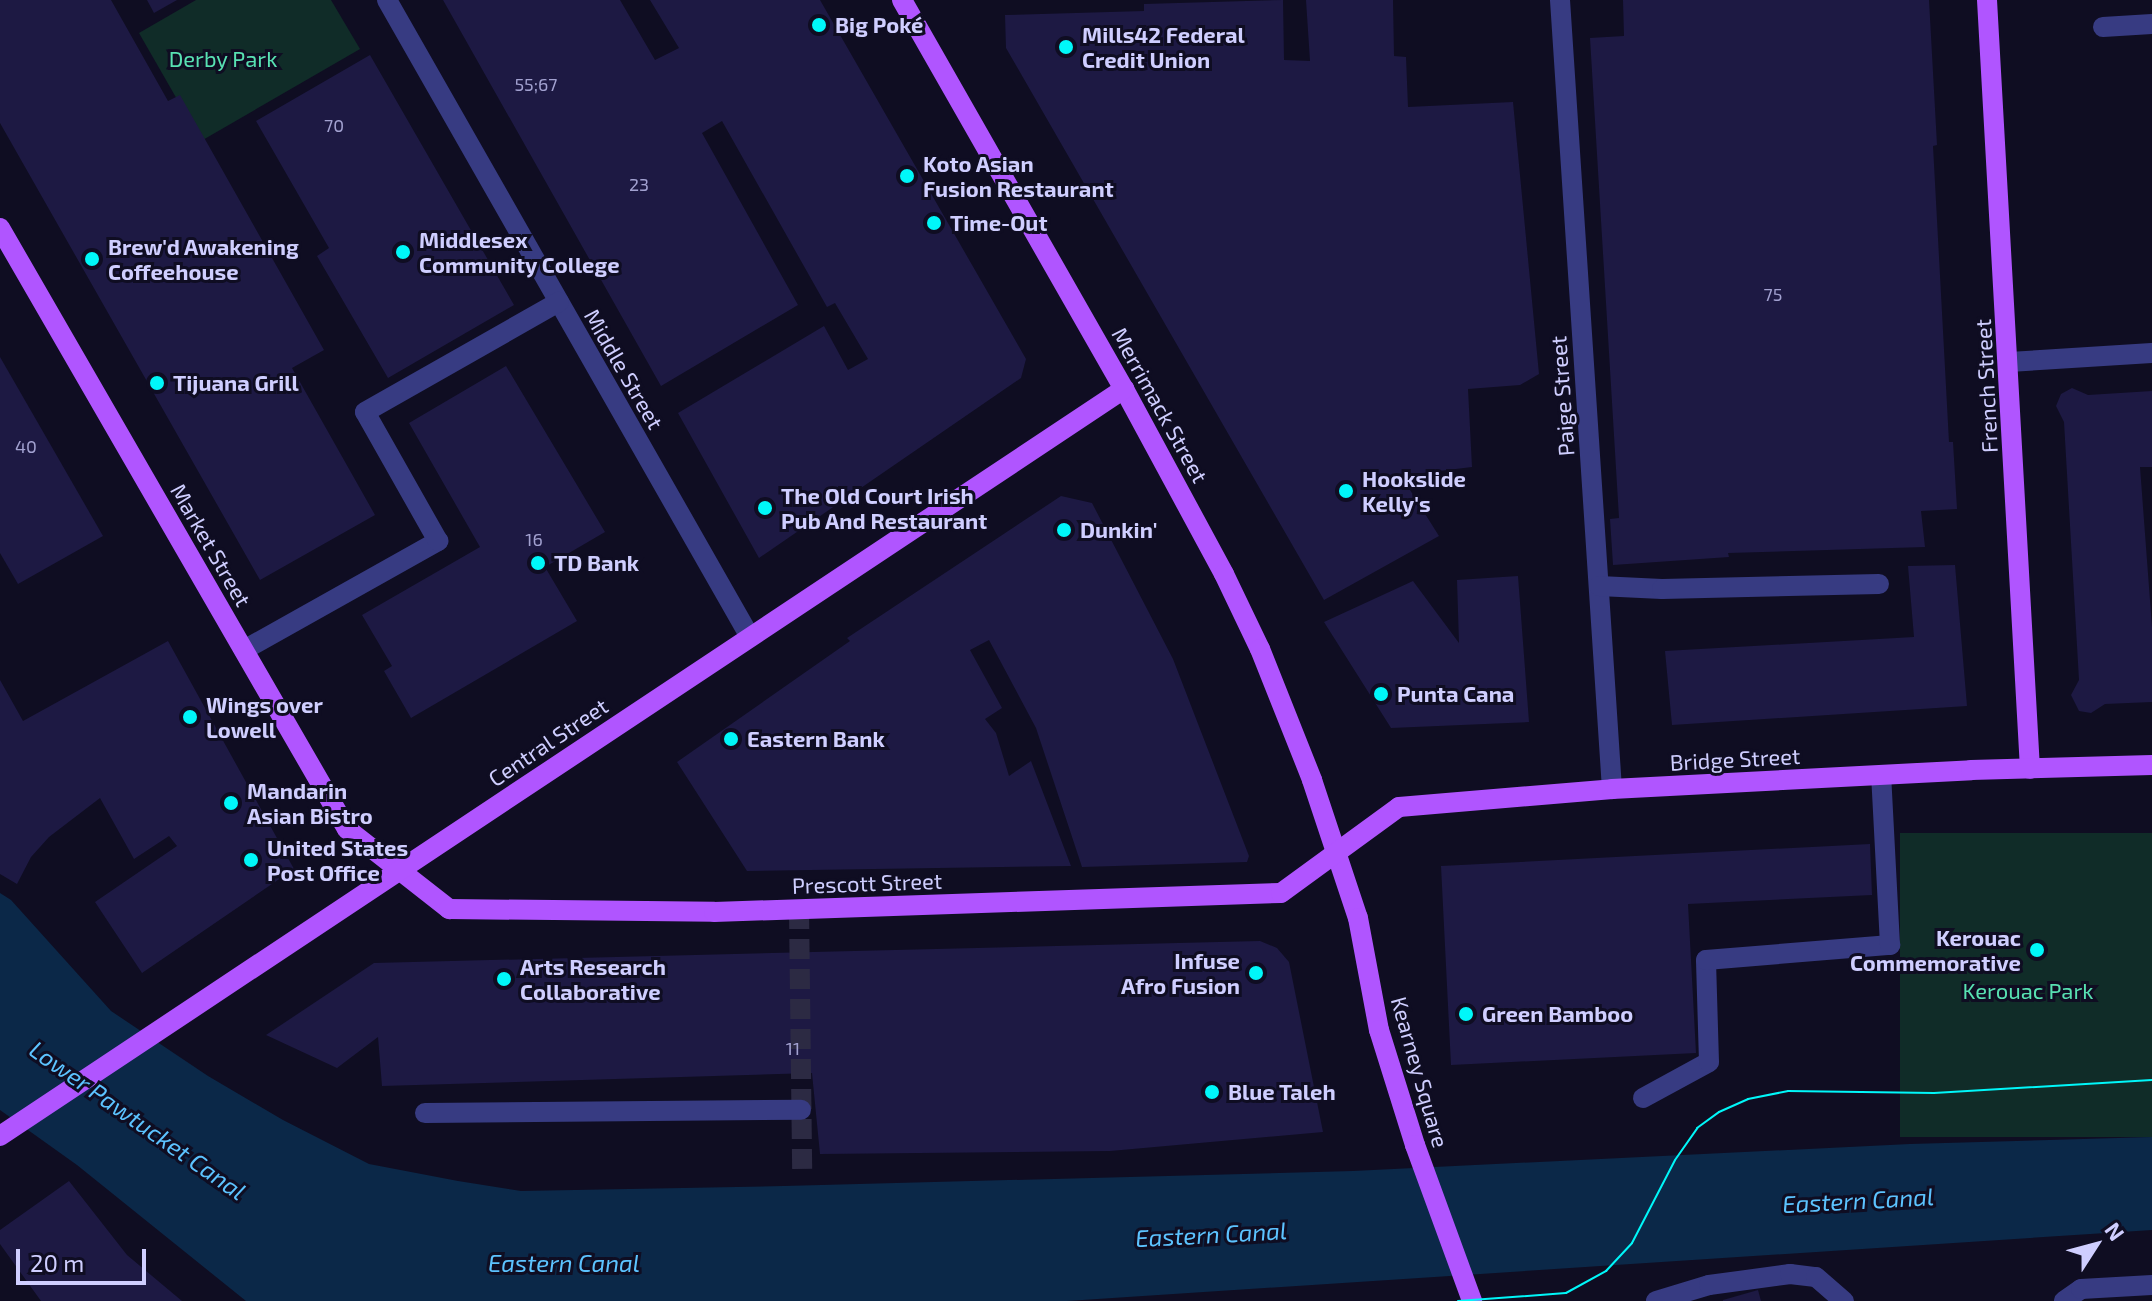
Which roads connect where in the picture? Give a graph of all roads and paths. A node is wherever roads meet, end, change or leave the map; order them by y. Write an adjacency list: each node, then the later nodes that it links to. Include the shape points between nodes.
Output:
1 (387, 0): 8 (street, Middle Street)
2 (902, 0): 11 (main road, Merrimack Street)
3 (1560, 0): 13 (street, Paige Street)
4 (1987, 0): 10 (main road, French Street)
5 (2152, 24): 6 (street)
6 (2103, 27)
7 (0, 228): 15 (main road, Market Street)
8 (559, 302): 14 (street, Middle Street); 15 (street, via 365,412 438,541)
9 (2152, 353): 10 (street)
10 (2009, 362): 17 (main road, French Street)
11 (1124, 389): 14 (main road, Central Street); 20 (main road, Merrimack Street, via 1260,649)
12 (1879, 584): 13 (street)
13 (1599, 586): 19 (street, Paige Street)
14 (750, 637): 21 (main road, Central Street)
15 (244, 650): 21 (main road, Market Street, via 347,829)
16 (2152, 765): 17 (main road, Bridge Street)
17 (2030, 769): 18 (main road, Bridge Street)
18 (1881, 776): 19 (main road, Bridge Street); 22 (street, via 1890,945 1706,960 1709,1062)
19 (1612, 789): 20 (main road, Bridge Street, via 1399,807)
20 (1336, 853): 21 (main road, Prescott Street, via 1281,893 714,912 449,909); 27 (main road, Kearney Square, via 1358,918 1379,1030)
21 (399, 869): 25 (main road, Central Street)
22 (1643, 1098)
23 (801, 1110): 24 (street)
24 (425, 1113)
25 (0, 1136)
26 (2152, 1285): 30 (street, via 2081,1289)
27 (1470, 1296)
28 (1656, 1301): 29 (street, via 1709,1285 1790,1274 1816,1277)
29 (1844, 1301)
30 (2064, 1301)

